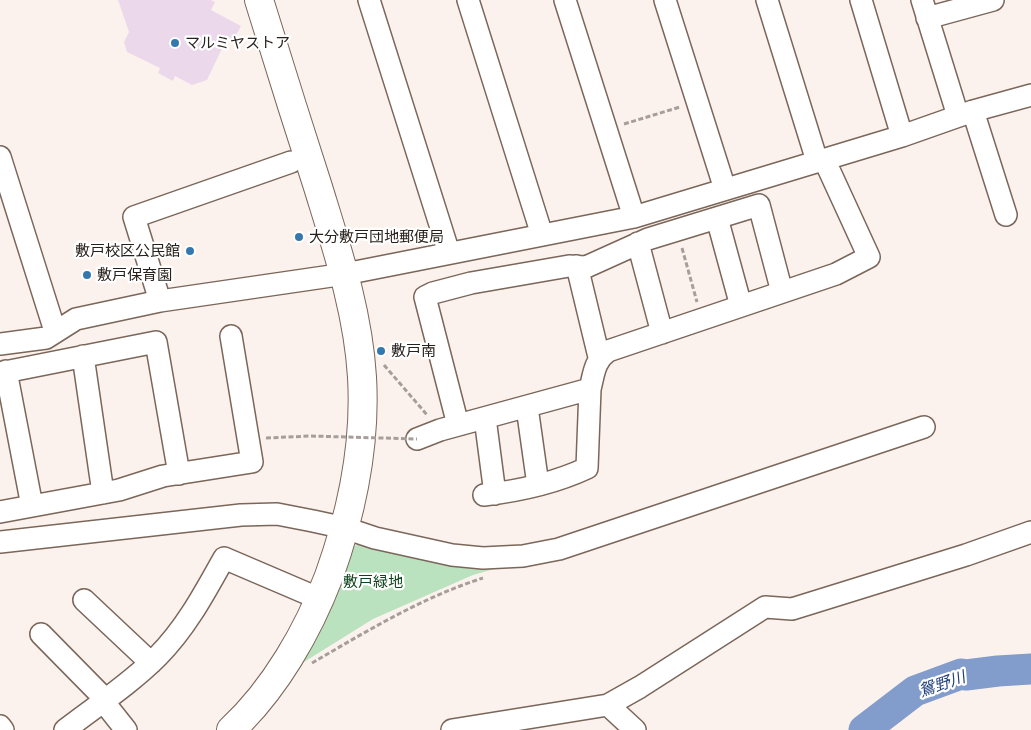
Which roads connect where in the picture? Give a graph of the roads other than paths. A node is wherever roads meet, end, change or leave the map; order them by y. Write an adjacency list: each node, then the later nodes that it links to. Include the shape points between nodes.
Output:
1 (259, 0): 24 (street)
2 (369, 0): 22 (street)
3 (468, 0): 20 (street)
4 (565, 0): 18 (street)
5 (665, 0): 16 (street)
6 (766, 0): 14 (street)
7 (861, 0): 12 (street)
8 (993, 0): 9 (street)
9 (924, 9): 11 (street)
10 (1031, 95): 11 (street)
11 (965, 114): 12 (street); 17 (street)
12 (902, 136): 14 (street)
13 (0, 157): 28 (street)
14 (821, 160): 16 (street); 25 (street, via 869,257 836,274)
15 (291, 162): 26 (street, via 134,217)
16 (724, 188): 18 (street)
17 (1006, 215)
18 (634, 216): 20 (street)
19 (717, 218): 21 (street); 25 (street, via 758,205); 27 (street)
20 (542, 235): 22 (street)
21 (638, 243): 23 (street, via 586,267); 29 (street)
22 (449, 253): 24 (street)
23 (577, 266): 33 (street); 39 (street, via 471,283 425,297)
24 (345, 274): 26 (street); 46 (street, via 358,341 362,404 360,452)
25 (782, 292): 27 (street)
26 (160, 301): 28 (street, via 76,319)
27 (741, 306): 29 (street)
28 (55, 331): 31 (street, via 46,338)
29 (662, 333): 33 (street)
30 (231, 336): 41 (street, via 252,462)
31 (0, 344)
32 (83, 356): 34 (street); 41 (street, via 156,342); 43 (street)
33 (599, 357): 35 (street)
34 (3, 372): 44 (street)
35 (590, 389): 36 (street); 42 (street, via 587,468)
36 (527, 407): 37 (street); 42 (street)
37 (485, 418): 39 (street); 42 (street, via 490,494)
38 (924, 427): 46 (street, via 559,549 522,556 484,558 452,555)
39 (449, 428): 40 (street)
40 (417, 439)
41 (179, 474): 43 (street)
42 (538, 485)
43 (104, 493): 44 (street)
44 (32, 506): 45 (street)
45 (0, 512)
46 (345, 528): 48 (street, via 276,514 240,515); 49 (street)
47 (1031, 532): 54 (street, via 792,610 765,607)
48 (0, 542)
49 (320, 599): 52 (street, via 224,558 188,618); 60 (street, via 285,665)
50 (84, 600): 52 (street)
51 (41, 634): 53 (street, via 101,695)
52 (151, 663): 53 (street)
53 (102, 701): 58 (street); 59 (street)
54 (608, 705): 55 (street); 62 (street)
55 (512, 725): 61 (street)
56 (0, 726): 57 (street)
57 (3, 730)
58 (65, 730)
59 (126, 730)
60 (231, 730)
61 (452, 730)
62 (635, 730)

